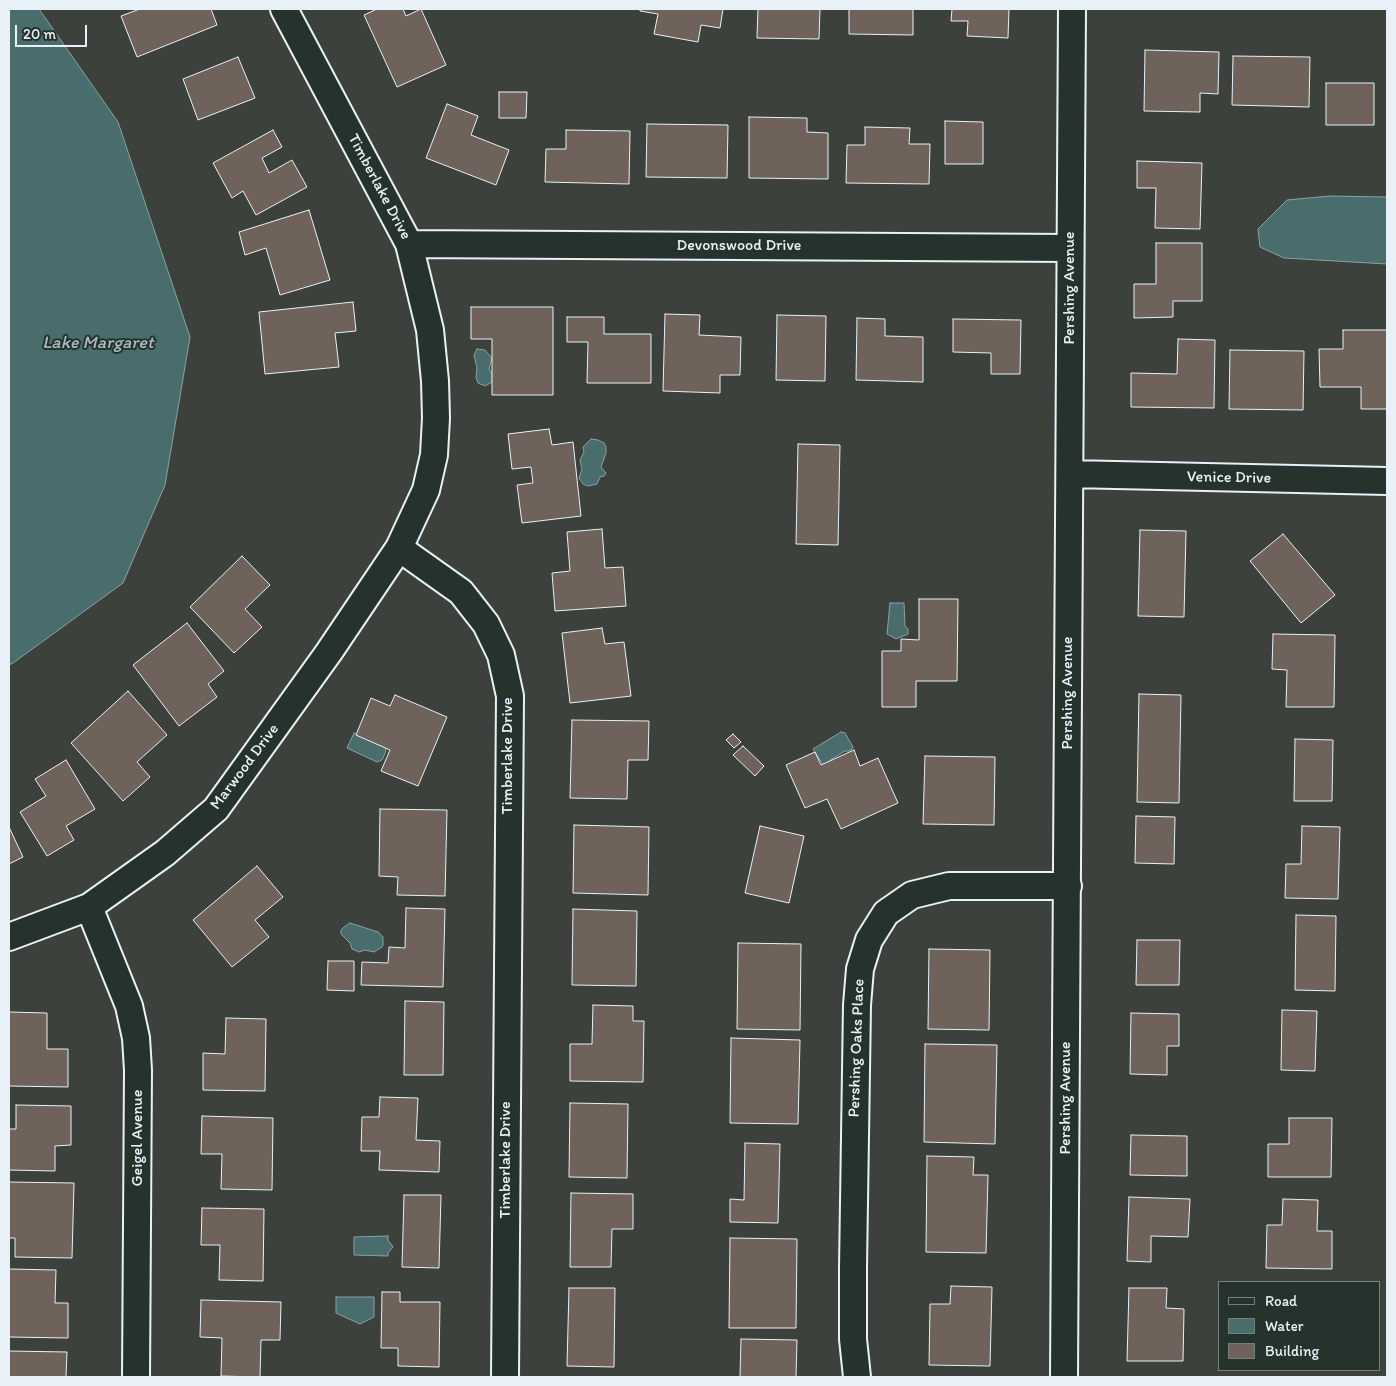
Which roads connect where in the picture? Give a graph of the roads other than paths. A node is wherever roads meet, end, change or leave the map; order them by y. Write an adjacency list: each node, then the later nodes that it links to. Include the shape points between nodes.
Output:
1 (284, 9): 3 (street, Timberlake Drive)
2 (1072, 9): 4 (street, Pershing Avenue)
3 (409, 244): 4 (street, Devonswood Drive); 7 (street, Timberlake Drive, via 430,330 436,418 434,455 426,490)
4 (1070, 248): 5 (street, Pershing Avenue)
5 (1070, 474): 6 (street, Venice Drive); 8 (street, Pershing Avenue)
6 (1387, 481)
7 (399, 548): 9 (street, Marwood Drive, via 324,660 216,809 165,853); 12 (street, Timberlake Drive, via 460,592 486,624 501,656 510,696)
8 (1068, 886): 13 (street, Pershing Oaks Place, via 949,886 912,895 886,913 869,940 860,969 857,1005 853,1266 853,1339); 14 (street, Pershing Avenue)
9 (89, 907): 10 (street, Marwood Drive); 11 (street, Geigel Avenue, via 129,1006 136,1038)
10 (9, 937)
11 (136, 1377)
12 (505, 1377)
13 (857, 1377)
14 (1064, 1377)

